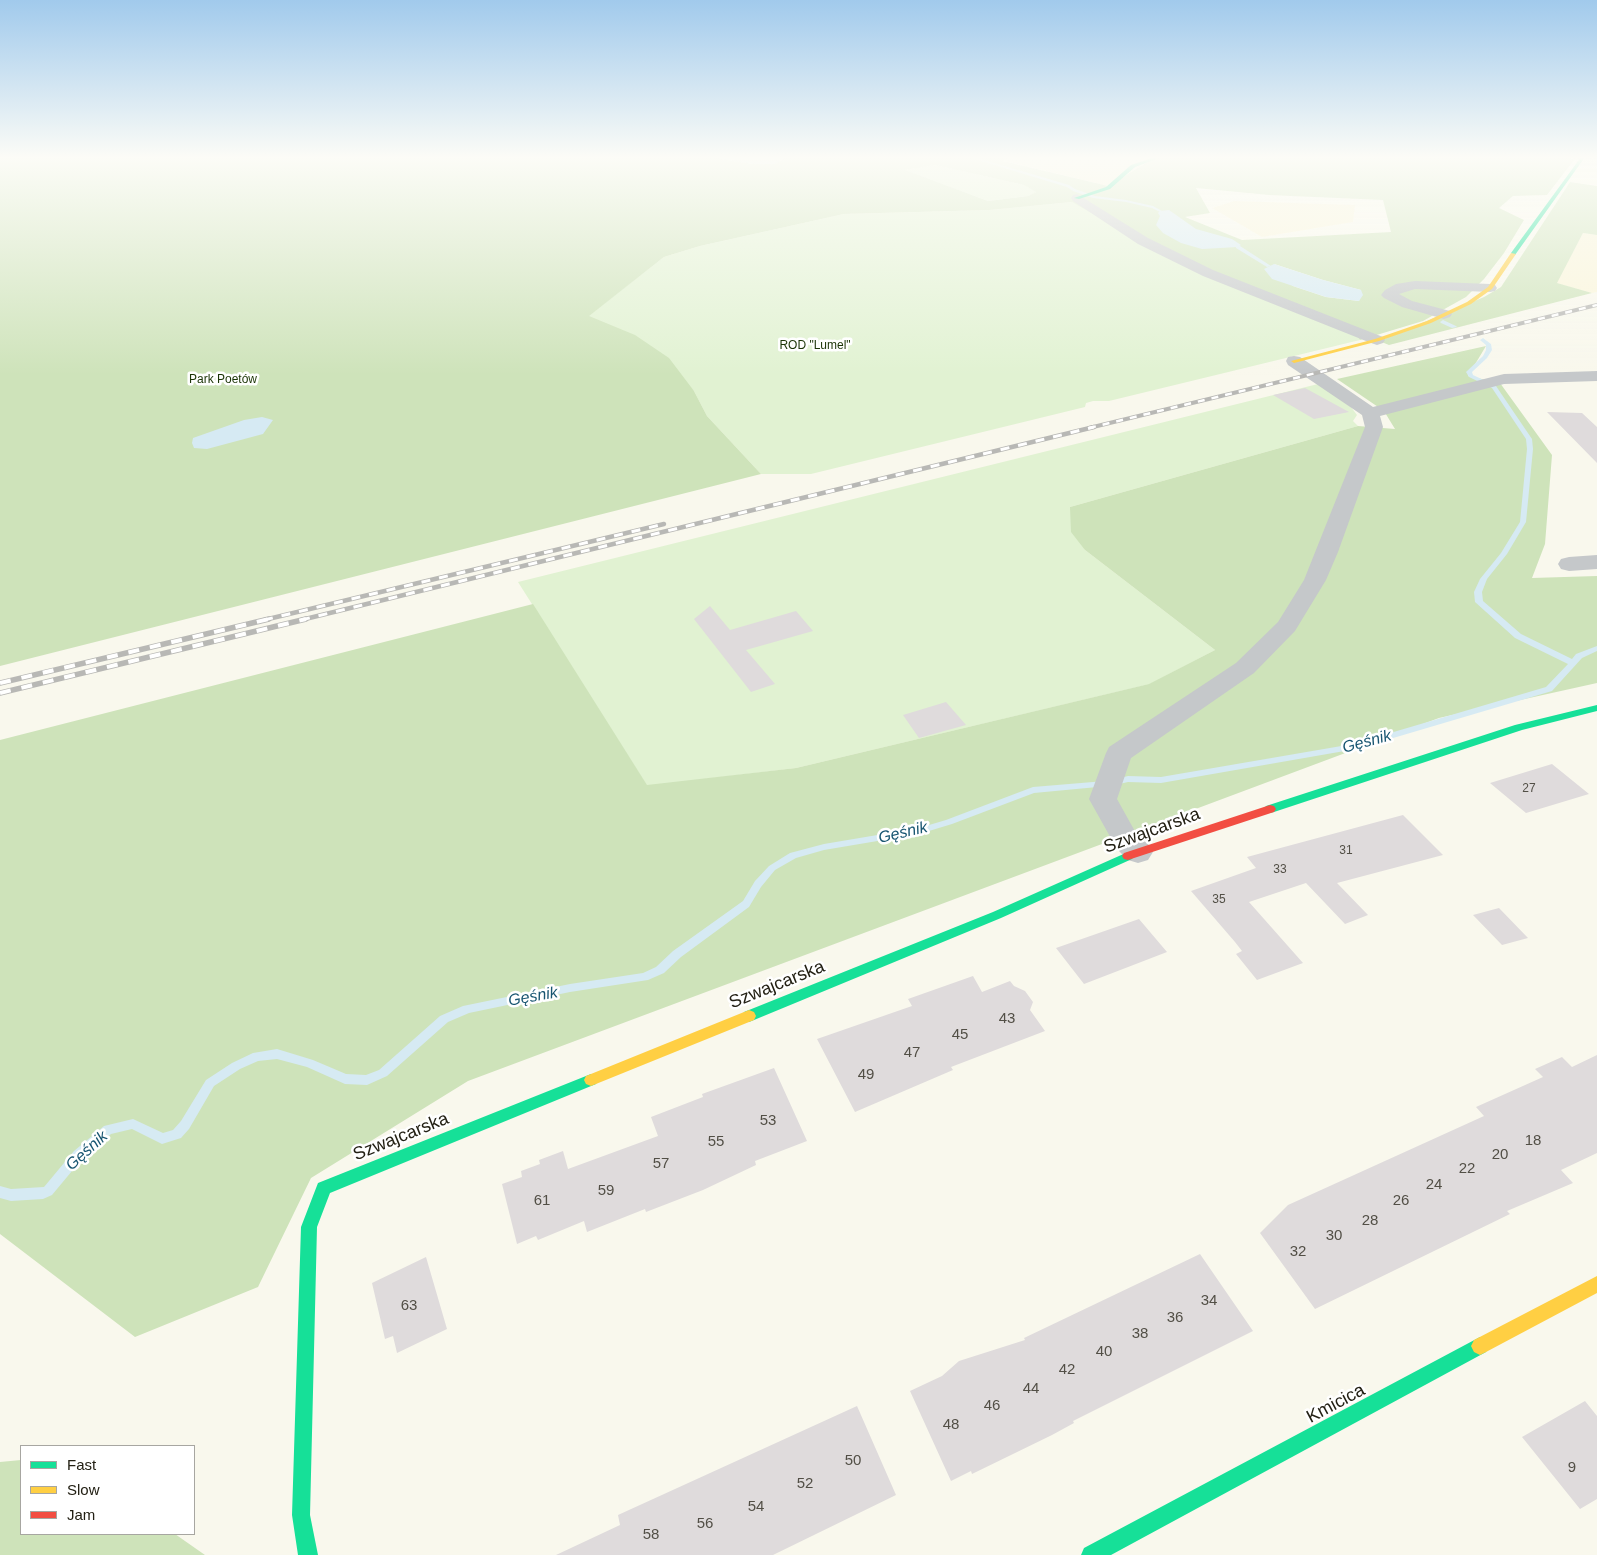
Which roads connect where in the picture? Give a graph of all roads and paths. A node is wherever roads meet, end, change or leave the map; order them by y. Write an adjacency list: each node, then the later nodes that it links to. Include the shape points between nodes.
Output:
1 (1127, 230): 5 (street, via 1208,273)
2 (1529, 230): 3 (street)
3 (1490, 288): 4 (street, via 1469,303); 4 (street, via 1415,285 1401,287 1389,295 1407,304)
4 (1444, 314): 5 (street)
5 (1377, 340): 6 (street)
6 (1294, 361): 8 (street)
7 (1597, 376): 8 (street, via 1521,378 1486,383)
8 (1370, 413): 12 (street, via 1374,427 1327,552 1287,626 1245,668 1119,753 1103,799 1127,842)
9 (1597, 562): 10 (street)
10 (1569, 564)
11 (1597, 708): 12 (street, Szwajcarska, via 1518,727)
12 (1138, 852): 14 (street, Szwajcarska, via 997,915 324,1188 309,1227 301,1515)
13 (1597, 1284): 15 (street, Kmicica)
14 (308, 1555)
15 (1091, 1555)

